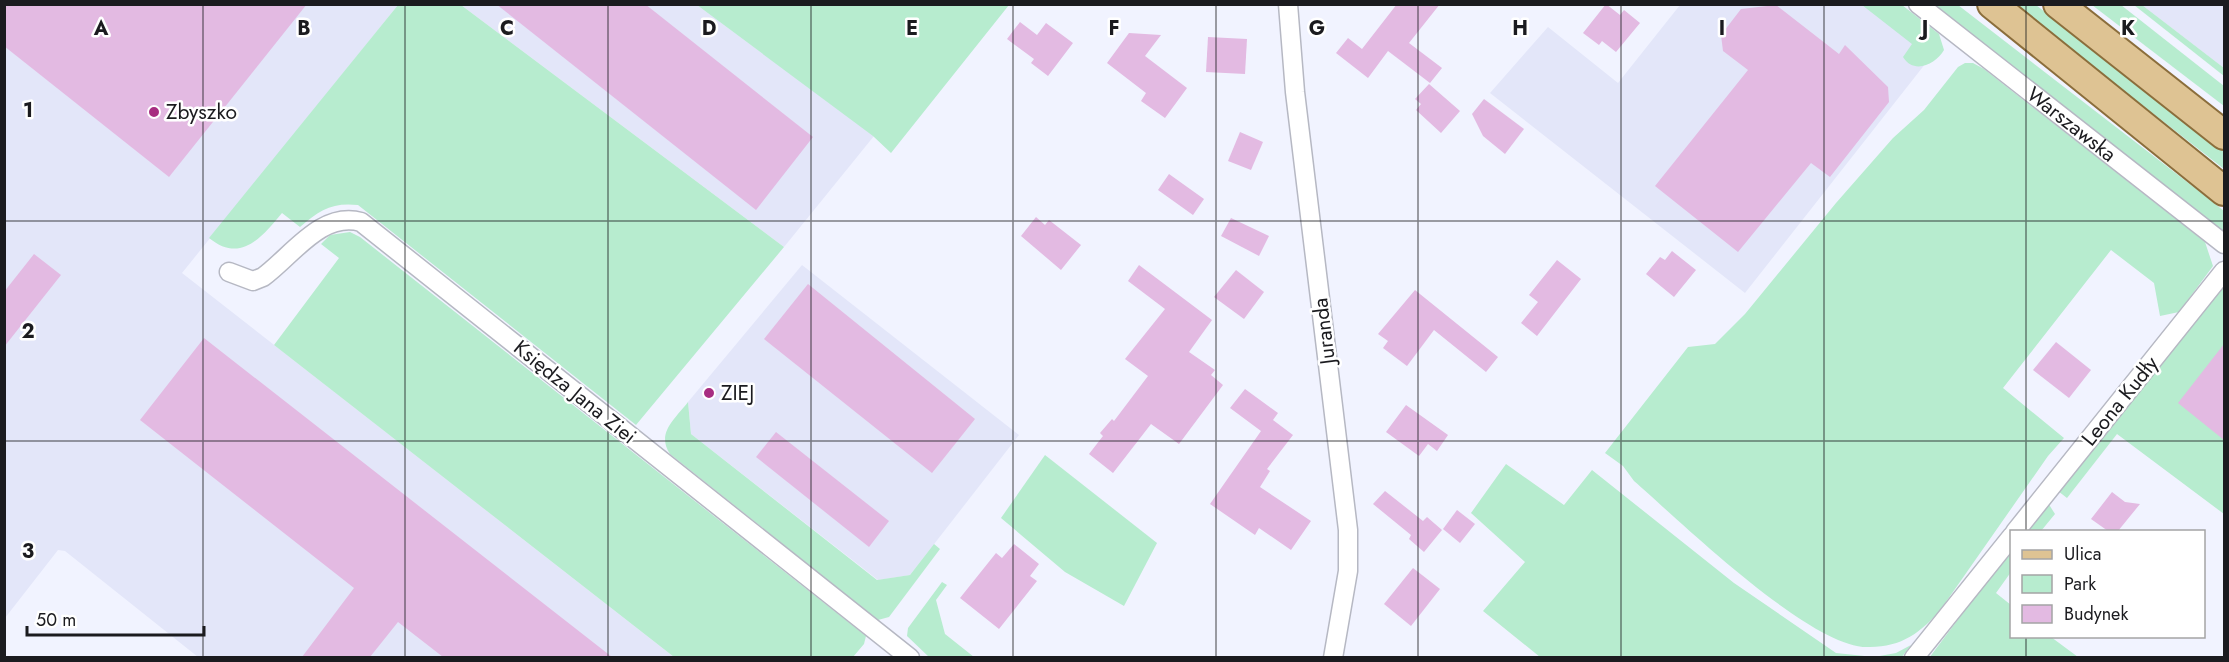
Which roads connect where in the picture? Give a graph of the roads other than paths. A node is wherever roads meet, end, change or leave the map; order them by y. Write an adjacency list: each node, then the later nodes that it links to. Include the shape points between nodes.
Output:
1 (1288, 4): 13 (street, Juranda, via 1295,92 1348,530 1348,571)
2 (1918, 4): 7 (street, Warszawska)
3 (1992, 4): 6 (main road, Warszawska)
4 (2058, 4): 5 (main road)
5 (2224, 135)
6 (2224, 191)
7 (2224, 244)
8 (2224, 271): 10 (street, Leona Kudły)
9 (230, 272): 12 (street, Księdza Jana Ziei, via 253,281 324,226 337,220 361,222)
10 (2016, 530)
11 (2010, 538): 14 (street)
12 (910, 657)
13 (1333, 657)
14 (1914, 657)

